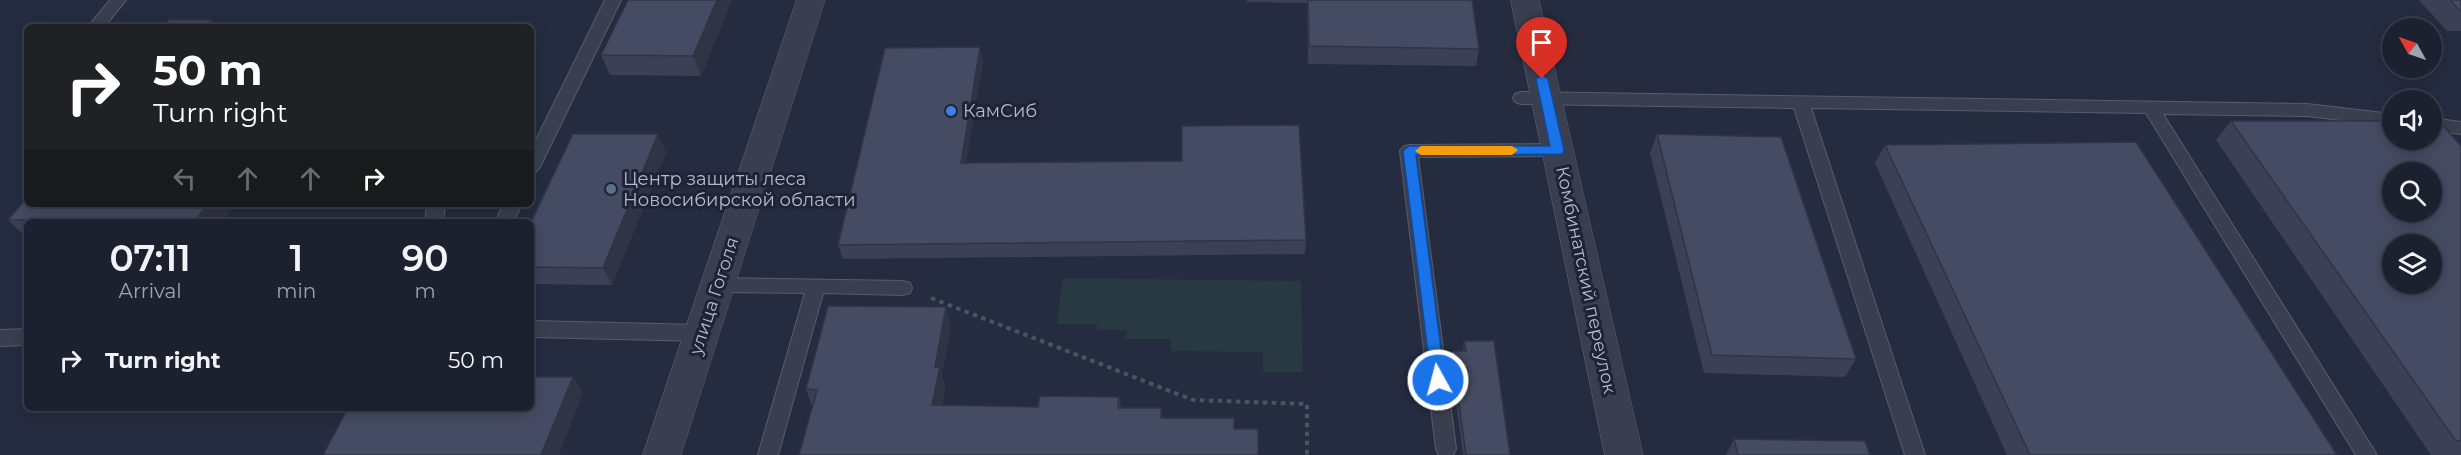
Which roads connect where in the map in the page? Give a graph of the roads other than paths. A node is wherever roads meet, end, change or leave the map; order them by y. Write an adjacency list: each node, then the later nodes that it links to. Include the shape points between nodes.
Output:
1 (118, 0): 5 (lane)
2 (613, 0): 13 (lane)
3 (811, 0): 14 (street, улица Гоголя)
4 (1525, 0): 6 (street, Комбинатский переулок)
5 (98, 24)
6 (1534, 99): 7 (lane); 12 (street, Комбинатский переулок)
7 (1801, 103): 8 (lane); 25 (lane)
8 (2151, 108): 9 (lane, via 2307,110); 26 (lane)
9 (2382, 119)
10 (2442, 125): 11 (lane)
11 (2461, 128)
12 (1558, 150): 21 (lane, via 1409,151); 24 (street, Комбинатский переулок)
13 (534, 161)
14 (718, 285): 15 (lane); 18 (street, улица Гоголя)
15 (816, 286): 16 (lane); 23 (lane)
16 (903, 288)
17 (534, 329): 18 (lane)
18 (702, 333): 22 (street, улица Гоголя)
19 (24, 337): 20 (lane)
20 (0, 338)
21 (1446, 449)
22 (662, 455)
23 (768, 455)
24 (1624, 455)
25 (1915, 455)
26 (2367, 455)

